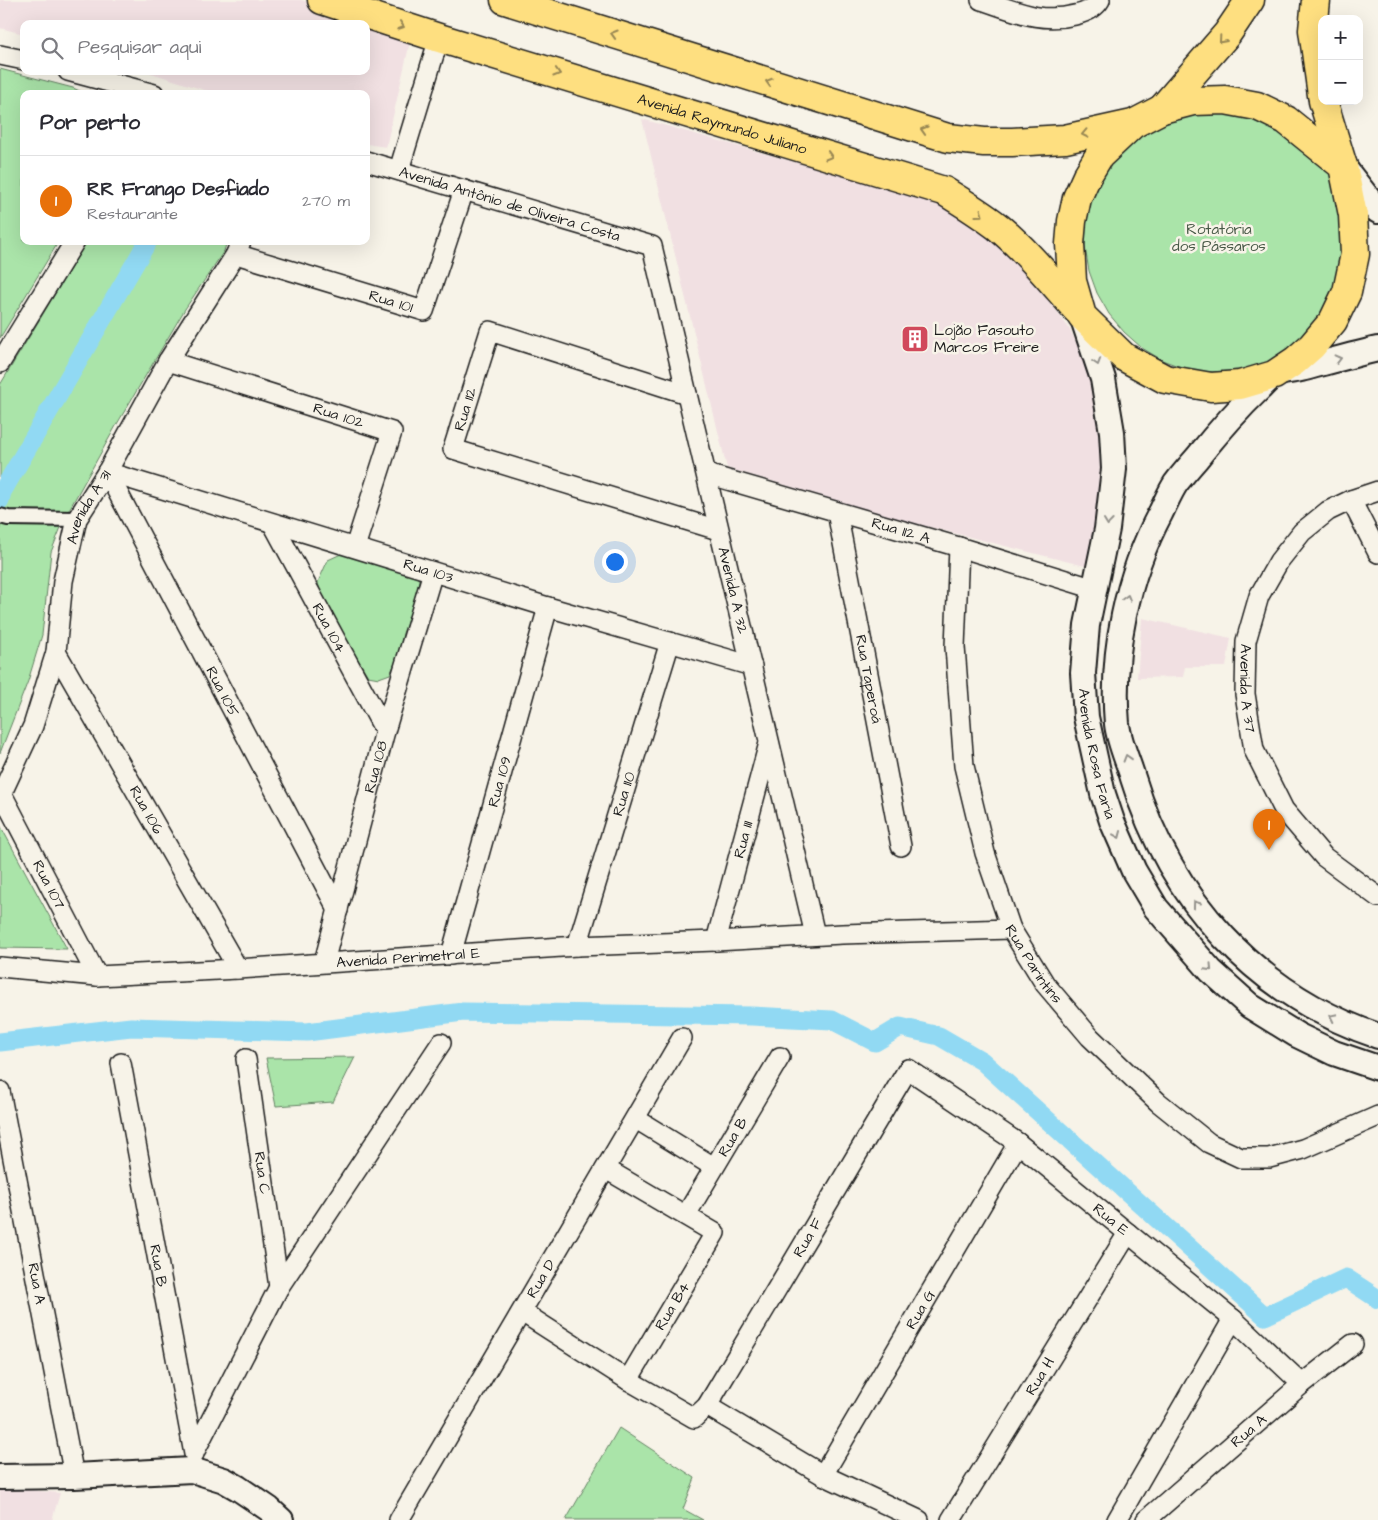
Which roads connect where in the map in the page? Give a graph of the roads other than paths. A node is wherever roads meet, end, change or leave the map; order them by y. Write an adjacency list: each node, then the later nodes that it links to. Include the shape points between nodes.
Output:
1 (322, 0): 7 (main road, Avenida Raymundo Juliano, one-way to 7)
2 (505, 0): 15 (main road, one-way to 2, via 1056,139 984,142 948,138)
3 (981, 0): 4 (street, via 1039,18 1059,19 1086,12)
4 (1100, 0)
5 (1250, 0): 14 (main road, one-way to 14, via 1227,34)
6 (1316, 0): 10 (main road, via 1313,30)
7 (439, 38): 18 (street); 24 (main road, Avenida Raymundo Juliano, one-way to 24, via 944,191 998,228 1043,270)
8 (0, 55): 9 (street)
9 (20, 59)
10 (1318, 66)
11 (83, 75): 12 (street)
12 (140, 90)
13 (1324, 105): 17 (main road, Avenida Raymundo Juliano)
14 (1162, 109): 15 (main road); 17 (main road, via 1193,101 1225,100 1256,106 1286,120)
15 (1133, 124): 24 (main road, via 1099,156 1077,198 1070,244 1072,280)
16 (370, 162): 18 (street, Avenida Antônio de Oliveira Costa)
17 (1343, 166): 20 (street); 28 (main road, Avenida Raymundo Juliano, via 1353,215 1355,254 1347,292 1333,321 1312,346)
18 (399, 170): 19 (street, Avenida Antônio de Oliveira Costa)
19 (464, 190): 22 (street, Avenida Antônio de Oliveira Costa); 23 (street, Rua 101, via 424,311)
20 (1378, 211)
21 (73, 245): 27 (street)
22 (652, 246): 29 (street, Avenida A 32)
23 (239, 248): 26 (street, Avenida A 31)
24 (1082, 316): 28 (main road, Avenida Raymundo Juliano, via 1124,357 1165,379 1211,387 1240,385); 43 (street, Avenida Rosa Faria, one-way to 43, via 1103,379 1114,468 1107,529)
25 (1378, 349): 28 (street, one-way to 25)
26 (168, 360): 30 (street, Avenida A 31); 39 (street, Rua 102, via 392,432)
27 (0, 363)
28 (1274, 375): 63 (street, Avenida Rosa Faria, one-way to 28, via 1356,1029 1289,993 1231,946 1208,920 1163,853 1141,805 1118,727 1116,681 1123,614 1149,534 1176,484 1226,423)
29 (687, 394): 31 (street, Avenida A 32); 38 (street, Rua 112, via 490,331 453,449)
30 (106, 472): 36 (street, Avenida A 31); 37 (street, Rua 103); 53 (street, Rua 105)
31 (707, 474): 34 (street, Rua 112 A); 38 (street, Avenida A 32)
32 (1378, 491): 33 (street, Avenida A 37)
33 (1351, 500): 41 (street); 52 (street, Avenida A 37, via 1328,511 1302,532 1279,561 1260,596 1246,641 1245,694 1254,750 1284,810 1324,857)
34 (837, 512): 40 (street, Rua 112 A); 51 (street, Rua Taperoá)
35 (4, 517): 36 (street)
36 (77, 519): 46 (street, Avenida A 31, via 63,581)
37 (273, 524): 39 (street, Rua 103); 48 (street, Rua 104)
38 (718, 530): 47 (street, Avenida A 32)
39 (355, 547): 42 (street, Rua 103)
40 (959, 547): 43 (street, Rua 112 A); 54 (street, Rua Parintins, via 955,647 964,766 985,853)
41 (1378, 553)
42 (432, 572): 44 (street, Rua 103); 48 (street, Rua 108)
43 (1095, 589): 69 (street, Avenida Rosa Faria, one-way to 69, via 1087,625 1083,673 1086,717 1103,794 1134,871 1156,908 1211,971 1250,1006 1334,1053)
44 (548, 607): 45 (street, Rua 103); 58 (street, Rua 109)
45 (670, 642): 47 (street, Rua 103); 57 (street, Rua 110)
46 (56, 652): 50 (street, Avenida A 31, via 32,726); 61 (street, Rua 106)
47 (752, 666): 49 (street, Avenida A 32)
48 (385, 731): 53 (street, Rua 108)
49 (770, 739): 55 (street, Avenida A 32); 56 (street, Rua 111)
50 (1, 796): 62 (street, Rua 107)
51 (901, 846)
52 (1378, 897)
53 (338, 910): 59 (street, Rua 108)
54 (1012, 929): 55 (street, Avenida Perimetral E); 72 (street, Rua Parintins, via 1045,984 1090,1037 1158,1102 1209,1143 1241,1158 1269,1158 1303,1149)
55 (815, 935): 56 (street, Avenida Perimetral E)
56 (716, 941): 57 (street, Avenida Perimetral E)
57 (576, 946): 58 (street, Avenida Perimetral E)
58 (451, 955): 59 (street, Avenida Perimetral E)
59 (324, 962): 61 (street, Avenida Perimetral E)
60 (0, 967): 62 (street, Avenida Perimetral E)
61 (238, 969): 62 (street, Avenida Perimetral E)
62 (97, 976)
63 (1378, 1036)
64 (682, 1038): 73 (street, Rua D)
65 (441, 1043): 79 (street)
66 (780, 1057): 75 (street, Rua B)
67 (246, 1059): 79 (street, Rua C)
68 (121, 1063): 86 (street, Rua B)
69 (1378, 1068)
70 (908, 1069): 74 (street, Rua E); 85 (street, Rua F)
71 (0, 1091): 88 (street, Rua A)
72 (1378, 1116)
73 (636, 1118): 75 (street); 76 (street, Rua D)
74 (1018, 1143): 78 (street, Rua E); 87 (street, Rua G)
75 (714, 1167): 77 (street, Rua B)
76 (606, 1170): 77 (street); 80 (street, Rua D)
77 (686, 1215): 83 (street, Rua B4, via 715,1233)
78 (1128, 1232): 81 (street, Rua E); 93 (street, Rua H)
79 (279, 1287): 86 (street)
80 (522, 1312): 83 (street); 91 (street, Rua D)
81 (1233, 1319): 84 (street, Rua E); 94 (street)
82 (1353, 1344): 84 (street, Rua A)
83 (628, 1380): 85 (street, via 694,1418)
84 (1302, 1384): 95 (street, Rua A)
85 (707, 1406): 87 (street)
86 (193, 1460): 88 (street); 90 (street)
87 (823, 1475): 92 (street)
88 (74, 1476): 89 (street)
89 (0, 1477)
90 (281, 1520)
91 (399, 1520)
92 (919, 1520)
93 (952, 1520)
94 (1117, 1520)
95 (1146, 1520)

